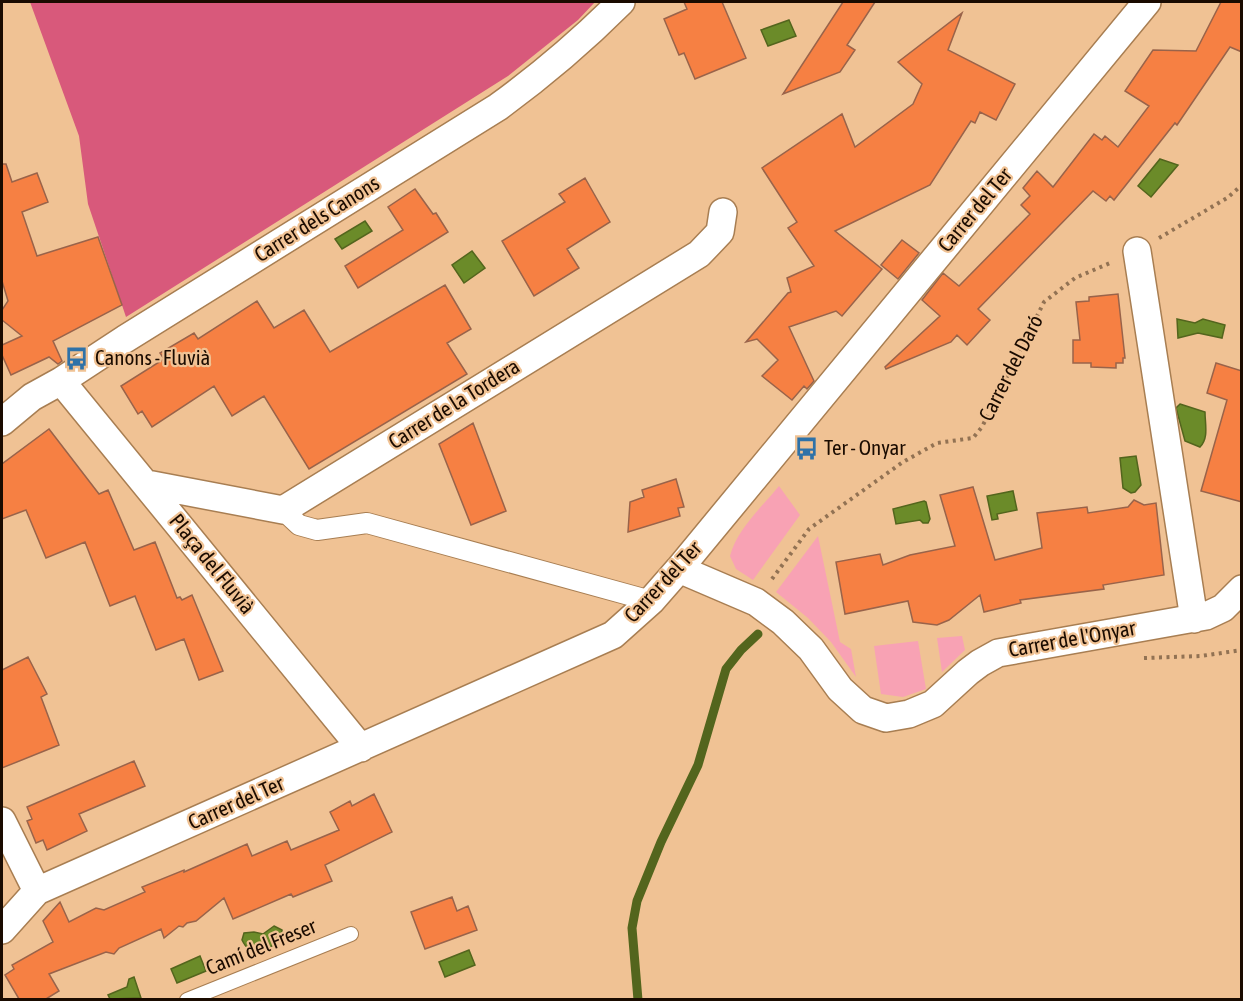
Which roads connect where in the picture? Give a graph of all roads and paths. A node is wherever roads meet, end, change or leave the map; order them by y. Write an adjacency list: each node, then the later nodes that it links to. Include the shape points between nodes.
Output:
1 (621, 2): 6 (street, Carrer dels Canons, via 585,38 498,107)
2 (1147, 2): 10 (street, Carrer del Ter)
3 (1242, 185): 5 (path, Carrer del Daró, via 1227,198)
4 (723, 212): 9 (street, Carrer de la Tordera, via 720,232 699,254)
5 (1137, 251): 13 (path, Carrer del Daró, via 1075,278 1044,302 973,438 937,443 903,462 809,530); 14 (street)
6 (61, 381): 7 (street, Carrer dels Canons, via 32,397); 8 (street, Plaça del Fluvià)
7 (2, 422)
8 (147, 484): 9 (street); 15 (street, Plaça del Fluvià)
9 (283, 510): 12 (street, via 299,525 317,530 367,524)
10 (679, 568): 12 (street, Carrer del Ter); 13 (street, Carrer de l'Onyar)
11 (1242, 589): 14 (street, Carrer de l'Onyar, via 1223,608)
12 (651, 601): 15 (street, Carrer del Ter, via 612,635)
13 (756, 602): 14 (street, Carrer de l'Onyar, via 811,649 840,689 863,710 886,718 933,704 998,652)
14 (1194, 619)
15 (361, 748): 17 (street, Carrer del Ter)
16 (2, 821): 17 (street)
17 (37, 891): 18 (street, Carrer del Ter)
18 (6, 921)
19 (351, 934): 20 (lane, Camí del Freser)
20 (187, 999)

